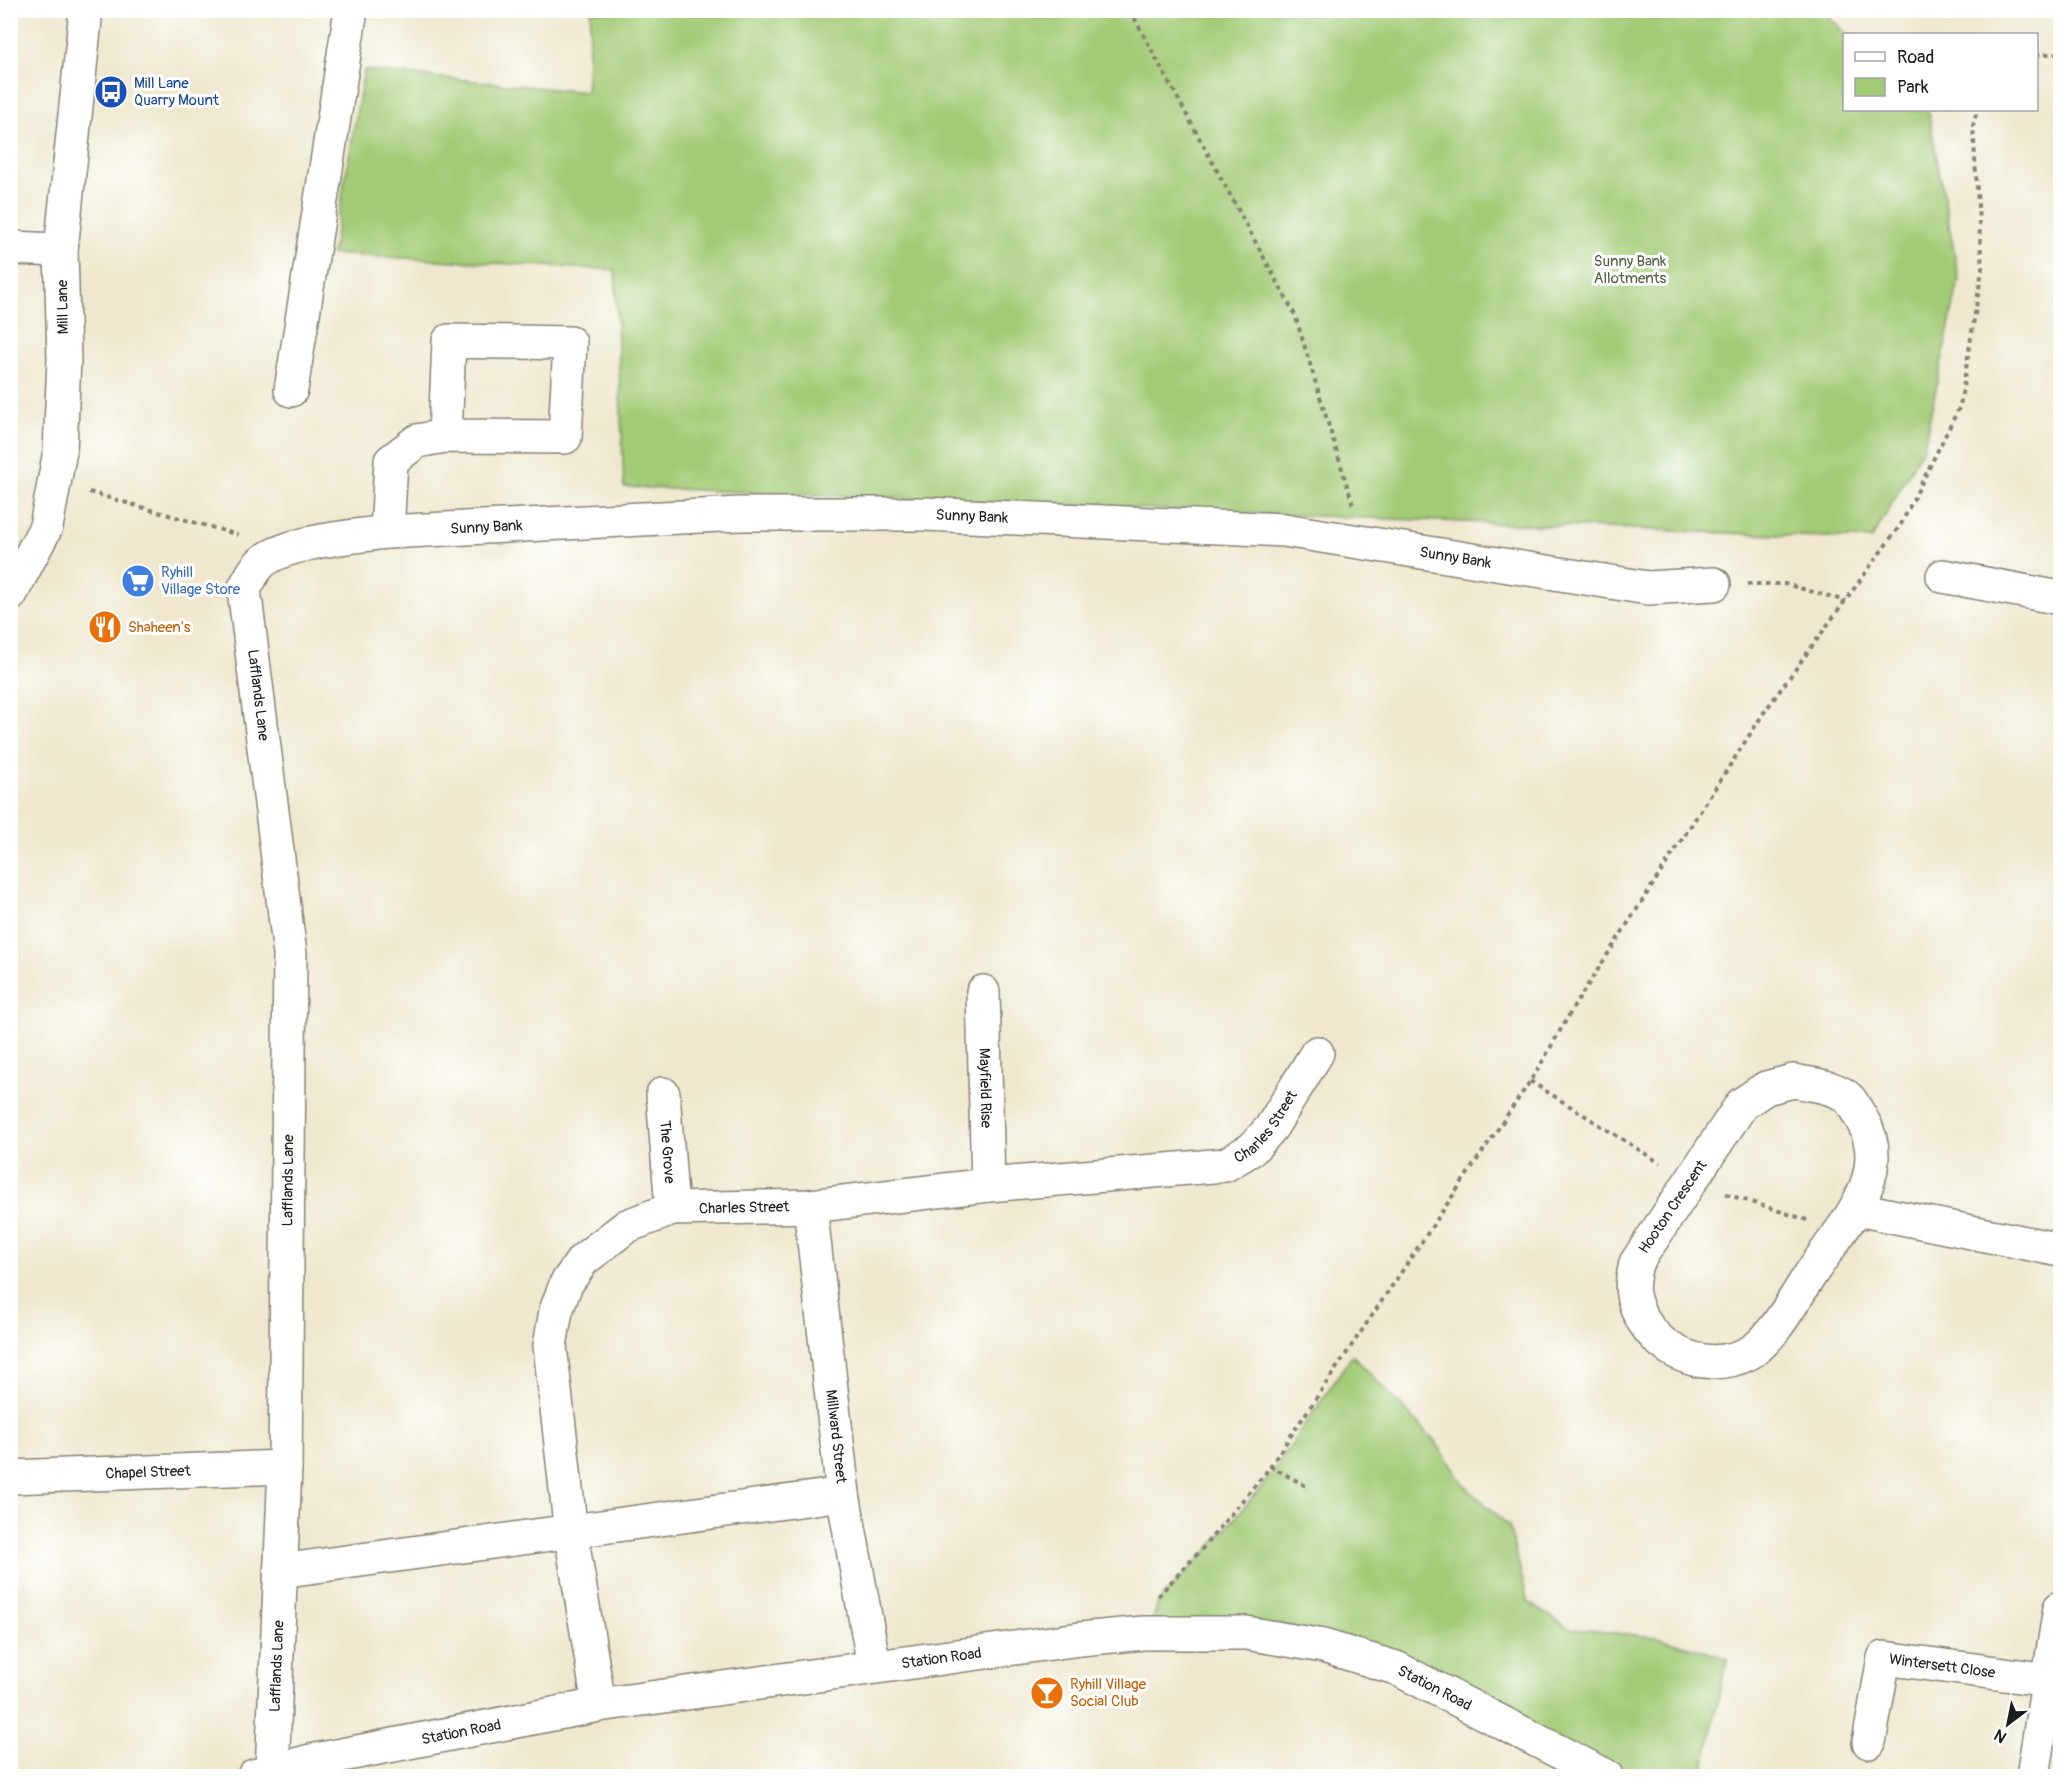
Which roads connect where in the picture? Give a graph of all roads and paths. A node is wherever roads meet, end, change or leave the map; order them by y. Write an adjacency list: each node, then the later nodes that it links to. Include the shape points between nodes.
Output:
1 (86, 10): 8 (street, Mill Lane)
2 (351, 10): 9 (street)
3 (1130, 10): 14 (path, via 1295,315)
4 (2061, 53): 5 (path)
5 (2038, 55)
6 (1977, 111): 20 (path, via 1973,126 1982,270 1960,406 1901,524)
7 (10, 248): 8 (street)
8 (61, 250): 11 (street, Mill Lane, via 64,359 60,451)
9 (291, 390)
10 (446, 436): 10 (street, via 565,437 570,344 449,341); 12 (street, via 417,441 391,461)
11 (54, 482): 13 (path); 18 (street, Mill Lane, via 45,527)
12 (387, 532): 14 (street, Sunny Bank, via 740,514 924,514 1284,530); 17 (street, Sunny Bank, via 282,551 259,564)
13 (244, 537)
14 (1365, 543): 16 (street, Sunny Bank, via 1648,588)
15 (1943, 576): 19 (street)
16 (1714, 584): 20 (path, via 1785,584)
17 (244, 589): 30 (street, Lafflands Lane, via 290,954)
18 (10, 595)
19 (2061, 598)
20 (1846, 601): 29 (path, via 1765,711 1573,1008 1537,1071)
21 (983, 992): 24 (street, Mayfield Rise)
22 (1317, 1053): 24 (street, Charles Street, via 1271,1128 1252,1149 1225,1165)
23 (663, 1094): 26 (street, The Grove)
24 (988, 1185): 25 (street, Charles Street)
25 (810, 1206): 26 (street, Charles Street); 33 (street, Millward Street)
26 (672, 1209): 34 (street, Charles Street, via 627,1226 583,1260 566,1284 556,1311 550,1346)
27 (1857, 1209): 27 (street, Hooton Crescent, via 1768,1337 1750,1353 1723,1362 1689,1360 1660,1342 1638,1312 1632,1292 1636,1263 1742,1104 1766,1088 1793,1081 1817,1085 1848,1098 1868,1131 1874,1163); 28 (street)
28 (2061, 1250)
29 (1270, 1466): 32 (path); 37 (path, via 1154,1601)
30 (285, 1467): 31 (street, Chapel Street); 35 (street, Lafflands Lane)
31 (10, 1477)
32 (1306, 1486)
33 (843, 1494): 34 (street); 38 (street, Millward Street)
34 (571, 1533): 35 (street); 40 (street, Charles Street)
35 (280, 1570): 44 (street, Lafflands Lane)
36 (2061, 1608): 39 (street)
37 (1144, 1633): 38 (street, Station Road); 45 (street, Station Road, via 1246,1632 1323,1646 1396,1668)
38 (874, 1666): 40 (street, Station Road)
39 (2049, 1680): 41 (street); 42 (street, Wintersett Close, via 1884,1658)
40 (599, 1705): 43 (street, Station Road)
41 (2051, 1737): 46 (street)
42 (1869, 1742)
43 (315, 1769): 44 (street, Station Road)
44 (263, 1774)
45 (1606, 1776)
46 (2034, 1776)

